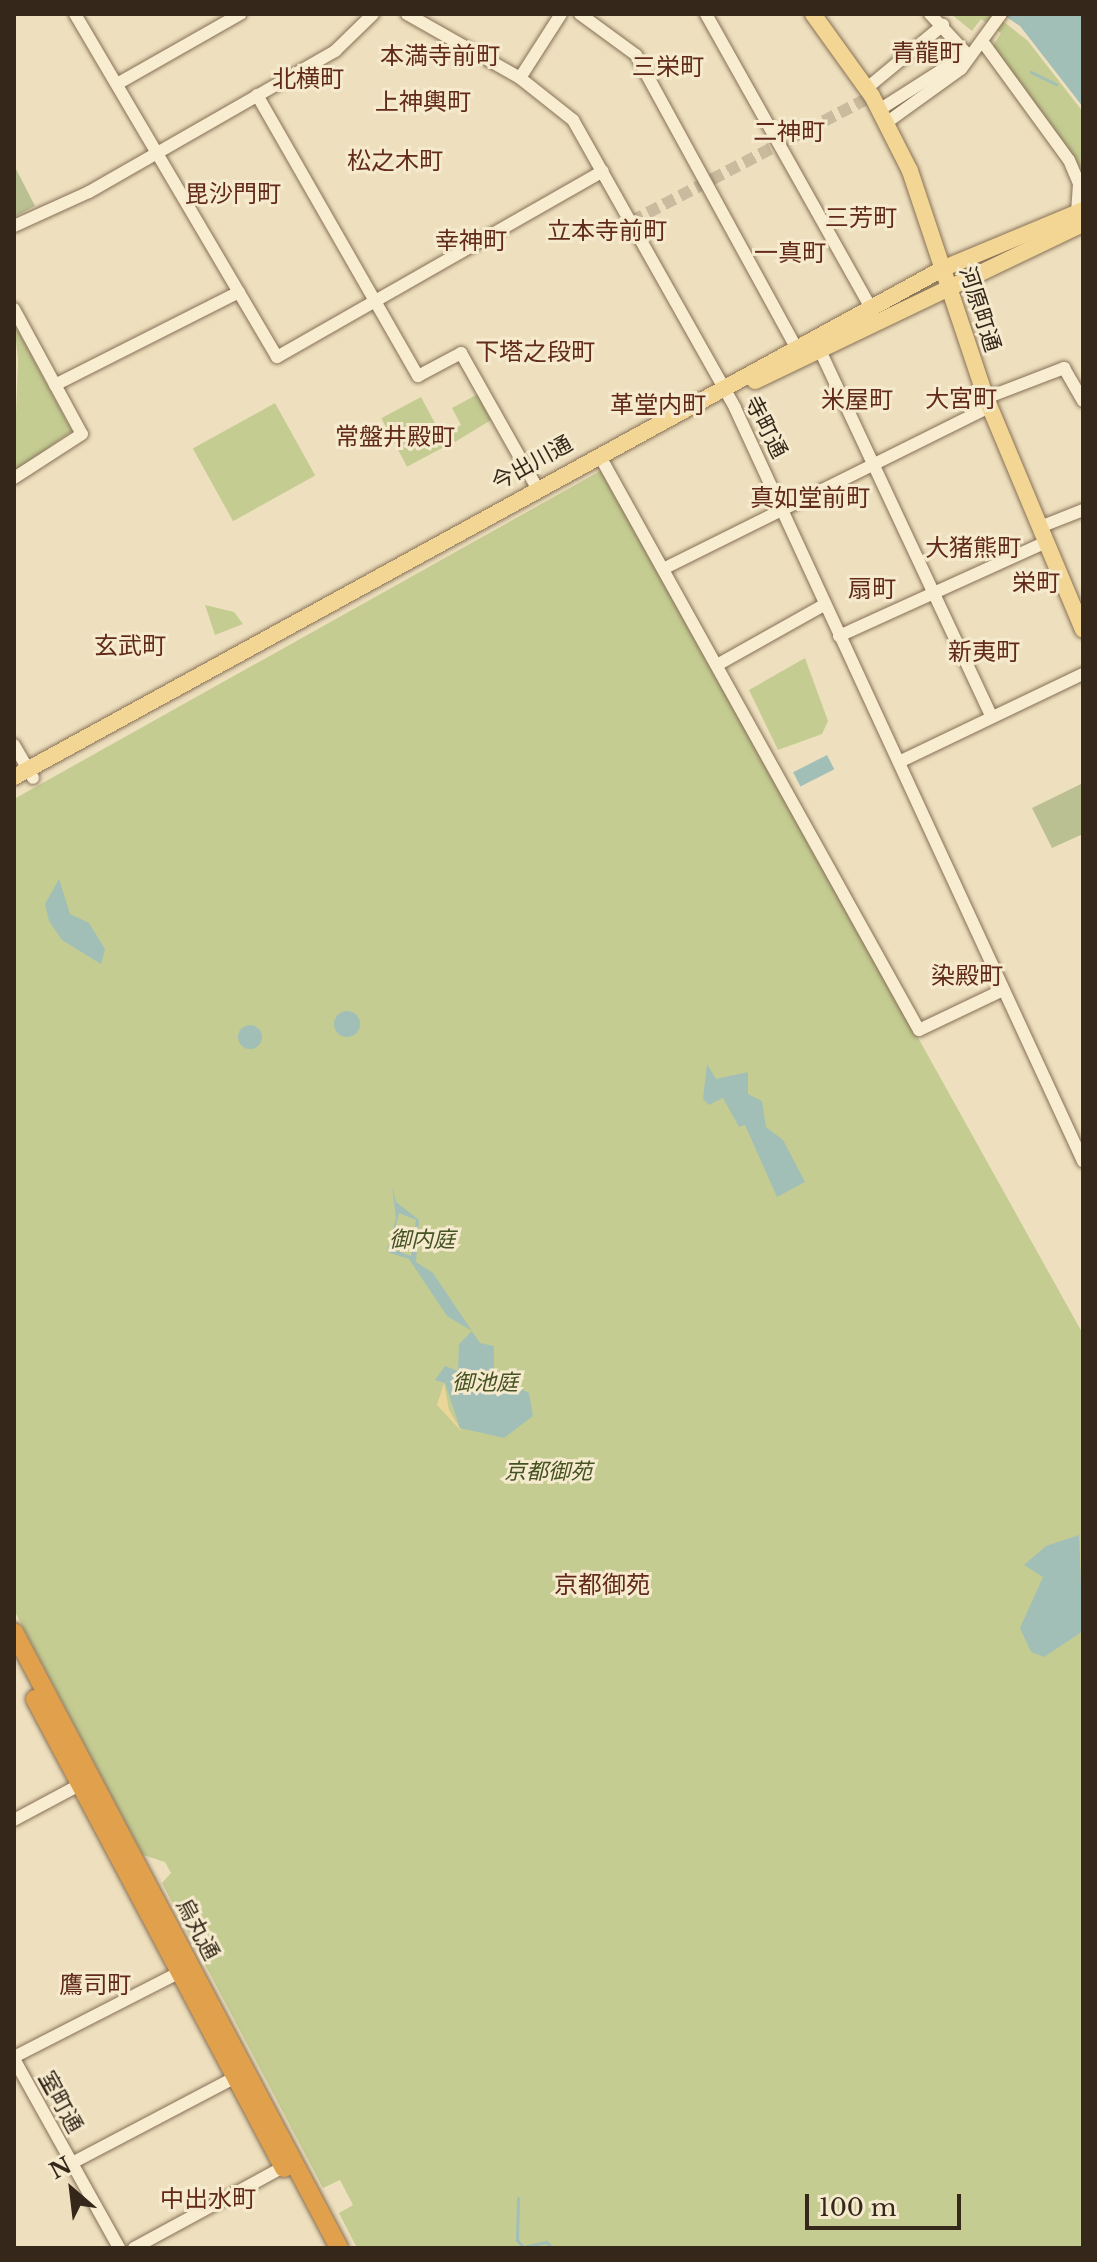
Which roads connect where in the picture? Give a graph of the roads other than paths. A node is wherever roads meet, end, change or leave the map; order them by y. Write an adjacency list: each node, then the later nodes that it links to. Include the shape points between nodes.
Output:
1 (75, 14): 15 (street)
2 (240, 14): 15 (street)
3 (373, 14): 17 (street, via 335,51)
4 (407, 14): 14 (street, 寺町通)
5 (561, 14): 14 (street)
6 (580, 14): 30 (street, via 636,55)
7 (706, 14): 28 (street)
8 (813, 14): 16 (main road, 河原町通)
9 (930, 14): 11 (street)
10 (1001, 14): 12 (street)
11 (943, 25): 13 (street); 16 (street)
12 (984, 41): 13 (street); 21 (street, via 1069,160 1079,184)
13 (967, 54): 18 (street)
14 (520, 78): 20 (street, 寺町通, via 565,110)
15 (117, 84): 19 (street)
16 (867, 88): 18 (main road, 河原町通)
17 (257, 95): 19 (street); 26 (street)
18 (883, 117): 23 (main road, 河原町通)
19 (156, 152): 22 (street); 25 (street)
20 (603, 171): 26 (street); 32 (street, 寺町通)
21 (1081, 216): 23 (main road, 今出川通); 24 (main road, 今出川通)
22 (14, 226)
23 (944, 268): 24 (main road, 河原町通); 28 (main road, 今出川通)
24 (950, 286): 29 (main road, 今出川通); 34 (main road, 河原町通)
25 (239, 292): 26 (street, via 277,357); 31 (street)
26 (376, 302): 38 (street, via 418,376 461,353)
27 (14, 309): 31 (street)
28 (872, 310): 29 (main road, 今出川通)
29 (816, 344): 30 (main road, 今出川通); 32 (main road, 今出川通); 36 (street)
30 (796, 347): 32 (main road, 今出川通)
31 (55, 385): 37 (street, via 82,434)
32 (724, 390): 35 (main road, 今出川通); 38 (main road, 今出川通); 39 (street, 寺町通)
33 (1083, 401): 34 (street, via 1071,371)
34 (988, 402): 36 (street); 41 (main road, 河原町通)
35 (602, 460): 42 (street); 52 (main road, 今出川通)
36 (873, 462): 39 (street); 43 (street)
37 (14, 478)
38 (536, 486): 52 (main road, 今出川通)
39 (779, 507): 42 (street); 44 (street, 寺町通)
40 (1083, 510): 41 (street)
41 (1043, 535): 43 (street); 45 (main road, 河原町通)
42 (663, 569): 47 (street)
43 (934, 592): 46 (street); 49 (street)
44 (824, 605): 46 (street, 寺町通); 47 (street)
45 (1083, 630)
46 (839, 636): 51 (street, 寺町通)
47 (717, 665): 54 (street, via 919,1030)
48 (1083, 674): 49 (street)
49 (992, 717): 51 (street)
50 (14, 745): 52 (street)
51 (899, 762): 54 (street, 寺町通)
52 (25, 775): 53 (main road, 今出川通)
53 (14, 788)
54 (1003, 990): 55 (street, 寺町通)
55 (1083, 1161)
56 (14, 1632): 58 (highway, 烏丸通)
57 (14, 1659): 58 (highway, 烏丸通)
58 (85, 1782): 59 (street); 60 (highway, 烏丸通)
59 (14, 1820)
60 (185, 1970): 61 (street); 62 (highway, 烏丸通); 64 (highway, 烏丸通)
61 (14, 2058): 63 (street, 室町通)
62 (234, 2078): 63 (street); 64 (highway, 烏丸通)
63 (72, 2163): 65 (street, 室町通)
64 (289, 2164): 66 (street); 67 (highway, 烏丸通); 68 (highway, 烏丸通)
65 (119, 2248)
66 (134, 2248)
67 (326, 2248)
68 (339, 2248)

